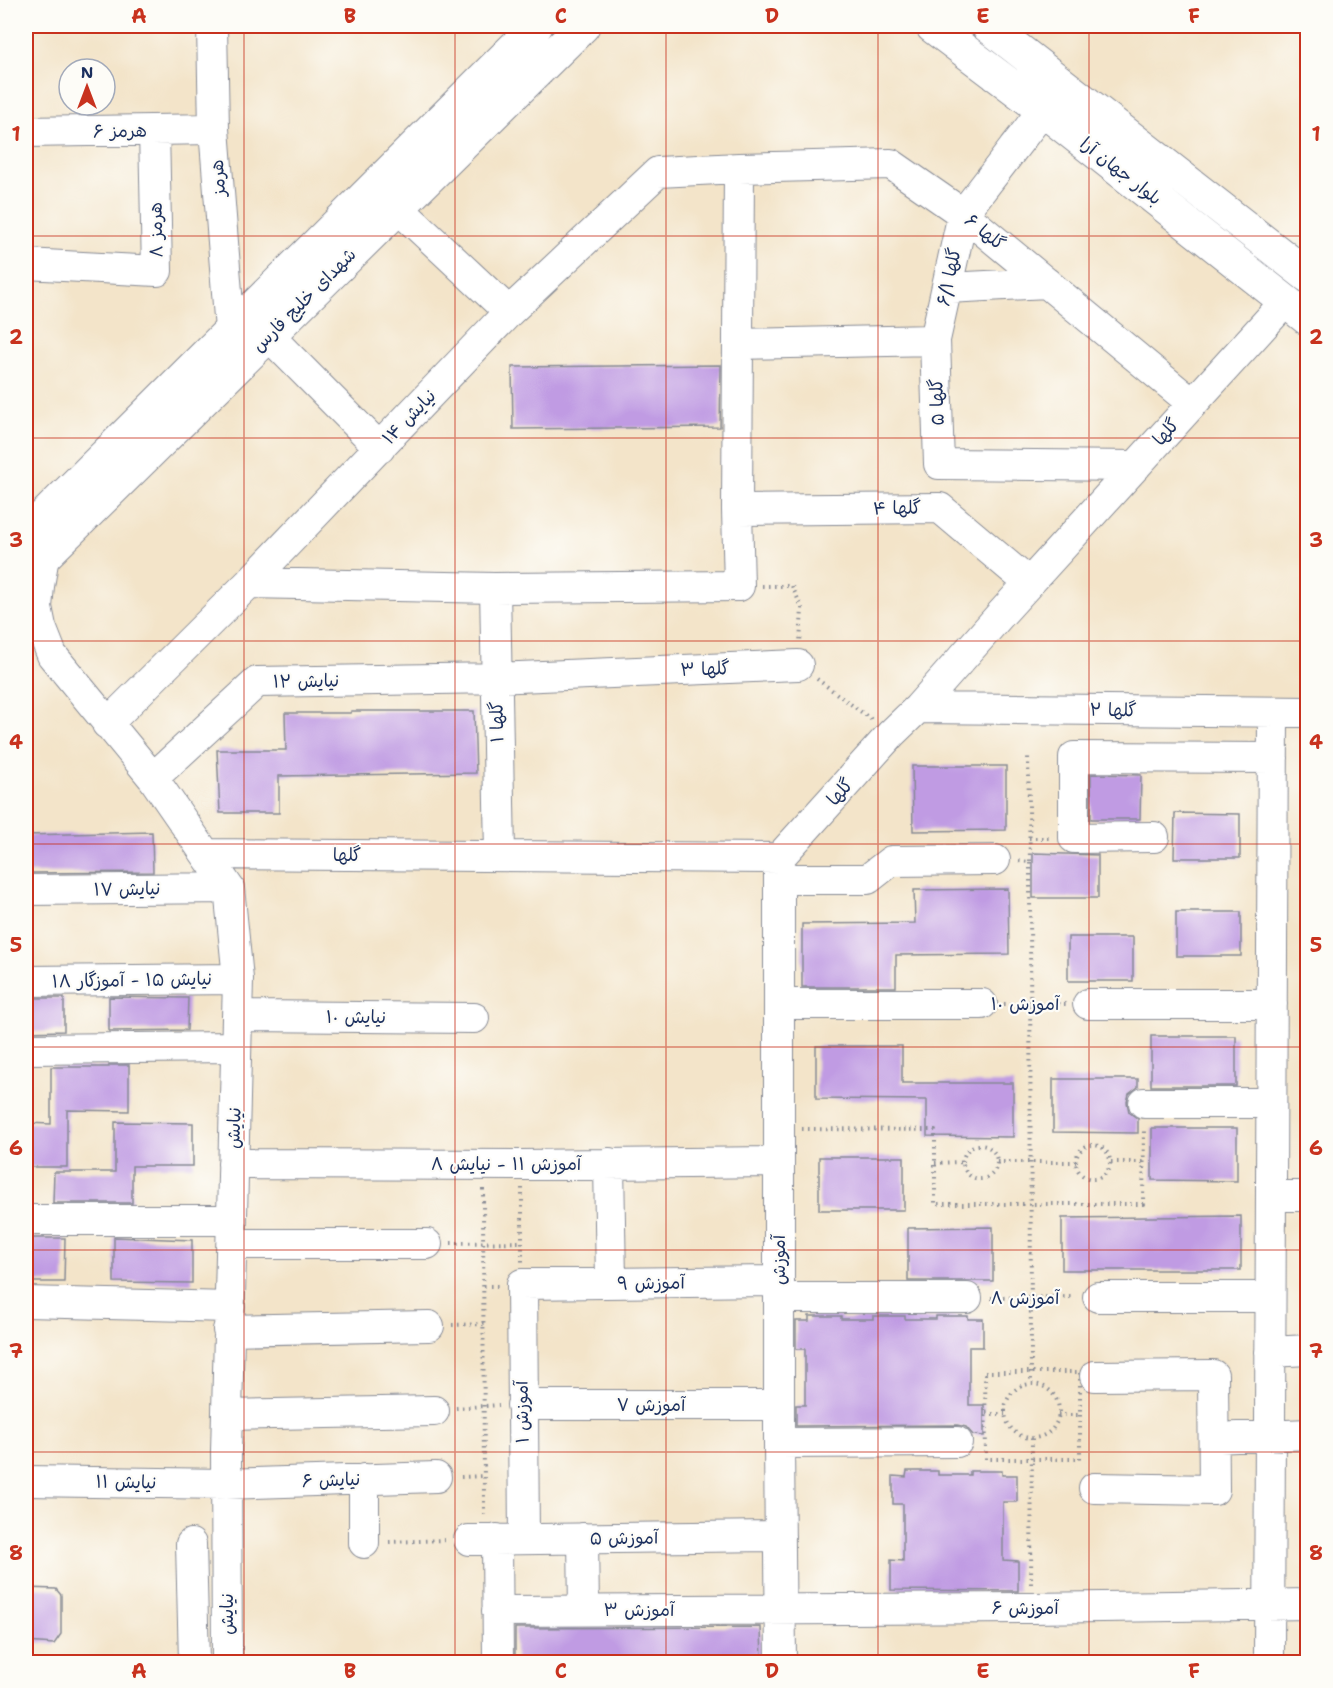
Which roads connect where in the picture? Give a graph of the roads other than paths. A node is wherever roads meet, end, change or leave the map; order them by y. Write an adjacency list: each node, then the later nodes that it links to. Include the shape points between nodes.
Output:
1 (212, 26): 7 (street, هرمز)
2 (536, 26): 19 (main road, شهدای خلیج فارس)
3 (583, 26): 11 (main road, شهدای خلیج فارس)
4 (932, 26): 6 (main road, بلوار جهان آرا)
5 (988, 26): 14 (main road, بلوار جهان آرا)
6 (1043, 110): 12 (street); 17 (main road, بلوار جهان آرا)
7 (214, 129): 8 (street, هرمز ۶); 19 (street, هرمز)
8 (154, 130): 9 (street, هرمز ۶); 13 (street, هرمز ۸, via 157,271)
9 (26, 132)
10 (738, 168): 12 (street, گلها ۶, via 891,164); 18 (street, نیایش ۱۴, via 658,172); 22 (street)
11 (397, 207): 18 (street); 20 (main road, شهدای خلیج فارس)
12 (963, 214): 15 (street, گلها ۶); 16 (street, گلها ۶/۱)
13 (26, 264)
14 (1308, 276)
15 (1047, 283): 16 (street); 23 (street, گلها ۶)
16 (947, 288): 21 (street, گلها ۶/۱)
17 (1297, 310): 23 (street, گلها)
18 (509, 312): 24 (street, نیایش ۱۴)
19 (230, 330): 29 (main road, شهدای خلیج فارس)
20 (268, 334): 24 (street); 29 (main road, شهدای خلیج فارس)
21 (935, 340): 22 (street); 25 (street, گلها ۵)
22 (738, 344): 28 (street)
23 (1192, 403): 26 (street, گلها)
24 (380, 448): 30 (street, نیایش ۱۴)
25 (939, 464): 26 (street); 27 (street, گلها ۵)
26 (1136, 466): 31 (street, گلها)
27 (940, 508): 28 (street, گلها ۴); 31 (street, گلها ۴)
28 (737, 510): 32 (street, via 740,585)
29 (32, 555): 33 (street, نیایش, via 39,586)
30 (249, 583): 32 (street); 39 (street, نیایش ۱۴)
31 (1029, 583): 36 (street, گلها)
32 (495, 588): 35 (street, گلها ۱)
33 (39, 650): 39 (street, نیایش)
34 (798, 665): 35 (street, گلها ۳)
35 (496, 678): 41 (street, نیایش ۱۲, via 257,682); 44 (street, گلها ۱)
36 (918, 708): 37 (street, گلها ۲); 46 (street, گلها)
37 (1273, 712): 38 (street, گلها ۲); 40 (street)
38 (1308, 712)
39 (107, 724): 41 (street, نیایش)
40 (1273, 758): 42 (street, via 1074,757 1074,837); 54 (street)
41 (153, 778): 43 (street, نیایش)
42 (1154, 837)
43 (206, 854): 44 (street, گلها); 47 (street, نیایش)
44 (500, 855): 46 (street, گلها)
45 (995, 860): 46 (street, via 891,861 868,879)
46 (780, 869): 51 (street, آموزش)
47 (229, 888): 48 (street, نیایش ۱۷); 49 (street, نیایش)
48 (26, 890)
49 (238, 979): 50 (street, نیایش ۱۵ - آموزگار ۱۸); 55 (street, نیایش)
50 (26, 981)
51 (779, 1004): 52 (street, آموزش ۱۰); 61 (street, آموزش)
52 (982, 1004)
53 (1088, 1004): 54 (street)
54 (1272, 1004): 60 (street)
55 (237, 1016): 56 (street, نیایش ۱۰); 57 (street, نیایش)
56 (474, 1018)
57 (236, 1047): 58 (street); 63 (street, نیایش)
58 (26, 1049)
59 (1144, 1103): 60 (street)
60 (1271, 1103): 64 (street)
61 (779, 1162): 62 (street, آموزش ۱۱ - نیایش ۸); 71 (street, آموزش)
62 (609, 1163): 63 (street, آموزش ۱۱ - نیایش ۸); 69 (street)
63 (233, 1164): 67 (street, نیایش)
64 (1271, 1196): 65 (street); 73 (street)
65 (1308, 1196)
66 (26, 1220): 67 (street)
67 (232, 1232): 68 (street); 76 (street, نیایش)
68 (427, 1244)
69 (611, 1283): 70 (street, آموزش ۹); 71 (street, آموزش ۹)
70 (522, 1284): 81 (street, آموزش ۱)
71 (779, 1290): 74 (street, آموزش ۸); 82 (street, آموزش)
72 (1098, 1297): 73 (street)
73 (1270, 1297): 79 (street)
74 (967, 1298)
75 (26, 1302): 76 (street)
76 (229, 1318): 77 (street); 84 (street, نیایش)
77 (429, 1326)
78 (1308, 1350): 79 (street)
79 (1270, 1352): 86 (street)
80 (1095, 1376): 87 (street, via 1213,1375)
81 (522, 1405): 82 (street, آموزش ۷); 97 (street, آموزش ۱)
82 (779, 1405): 89 (street, آموزش)
83 (434, 1411): 84 (street)
84 (227, 1415): 93 (street, نیایش)
85 (1308, 1434): 86 (street)
86 (1269, 1437): 87 (street); 101 (street)
87 (1214, 1438): 94 (street, via 1214,1490)
88 (957, 1442): 89 (street)
89 (779, 1443): 95 (street, آموزش)
90 (436, 1477): 91 (street, نیایش ۶)
91 (364, 1479): 93 (street, نیایش ۶); 98 (street)
92 (26, 1481): 93 (street, نیایش ۱۱)
93 (226, 1484): 106 (street, نیایش)
94 (1094, 1488)
95 (780, 1536): 96 (street, آموزش ۵); 103 (street, آموزش)
96 (583, 1538): 97 (street, آموزش ۵); 102 (street)
97 (494, 1539): 104 (street, آموزش ۱)
98 (364, 1543)
99 (191, 1544): 105 (street)
100 (1308, 1604): 101 (street, آموزش ۶)
101 (1269, 1606): 103 (street, آموزش ۶); 109 (street)
102 (584, 1610): 103 (street, آموزش ۳); 104 (street, آموزش ۳)
103 (781, 1610): 108 (street, آموزش)
104 (497, 1611): 107 (street, آموزش ۱)
105 (194, 1662)
106 (227, 1662)
107 (498, 1662)
108 (781, 1662)
109 (1269, 1662)

